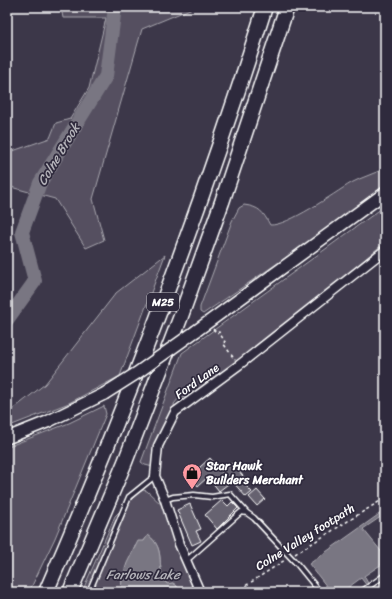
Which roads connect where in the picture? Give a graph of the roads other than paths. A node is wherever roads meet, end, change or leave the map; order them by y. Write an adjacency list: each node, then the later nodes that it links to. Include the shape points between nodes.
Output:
1 (265, 7): 11 (highway, M25, via 238,92 161,309 107,448)
2 (288, 7): 12 (highway, M25, via 181,316 125,462)
3 (382, 196): 5 (main road, bridge, via 137,373 104,394)
4 (385, 250): 6 (street, Ford Lane, via 175,412 158,446)
5 (7, 438)
6 (155, 476): 7 (street, Ford Lane); 13 (lane, via 129,497)
7 (165, 500): 8 (lane, via 194,495 212,497 230,494); 9 (street, Ford Lane)
8 (247, 513): 9 (lane, via 241,512); 15 (lane)
9 (186, 561): 14 (street, Ford Lane)
10 (385, 575): 16 (lane)
11 (46, 592)
12 (70, 592)
13 (89, 592)
14 (200, 592)
15 (320, 592)
16 (361, 592)

